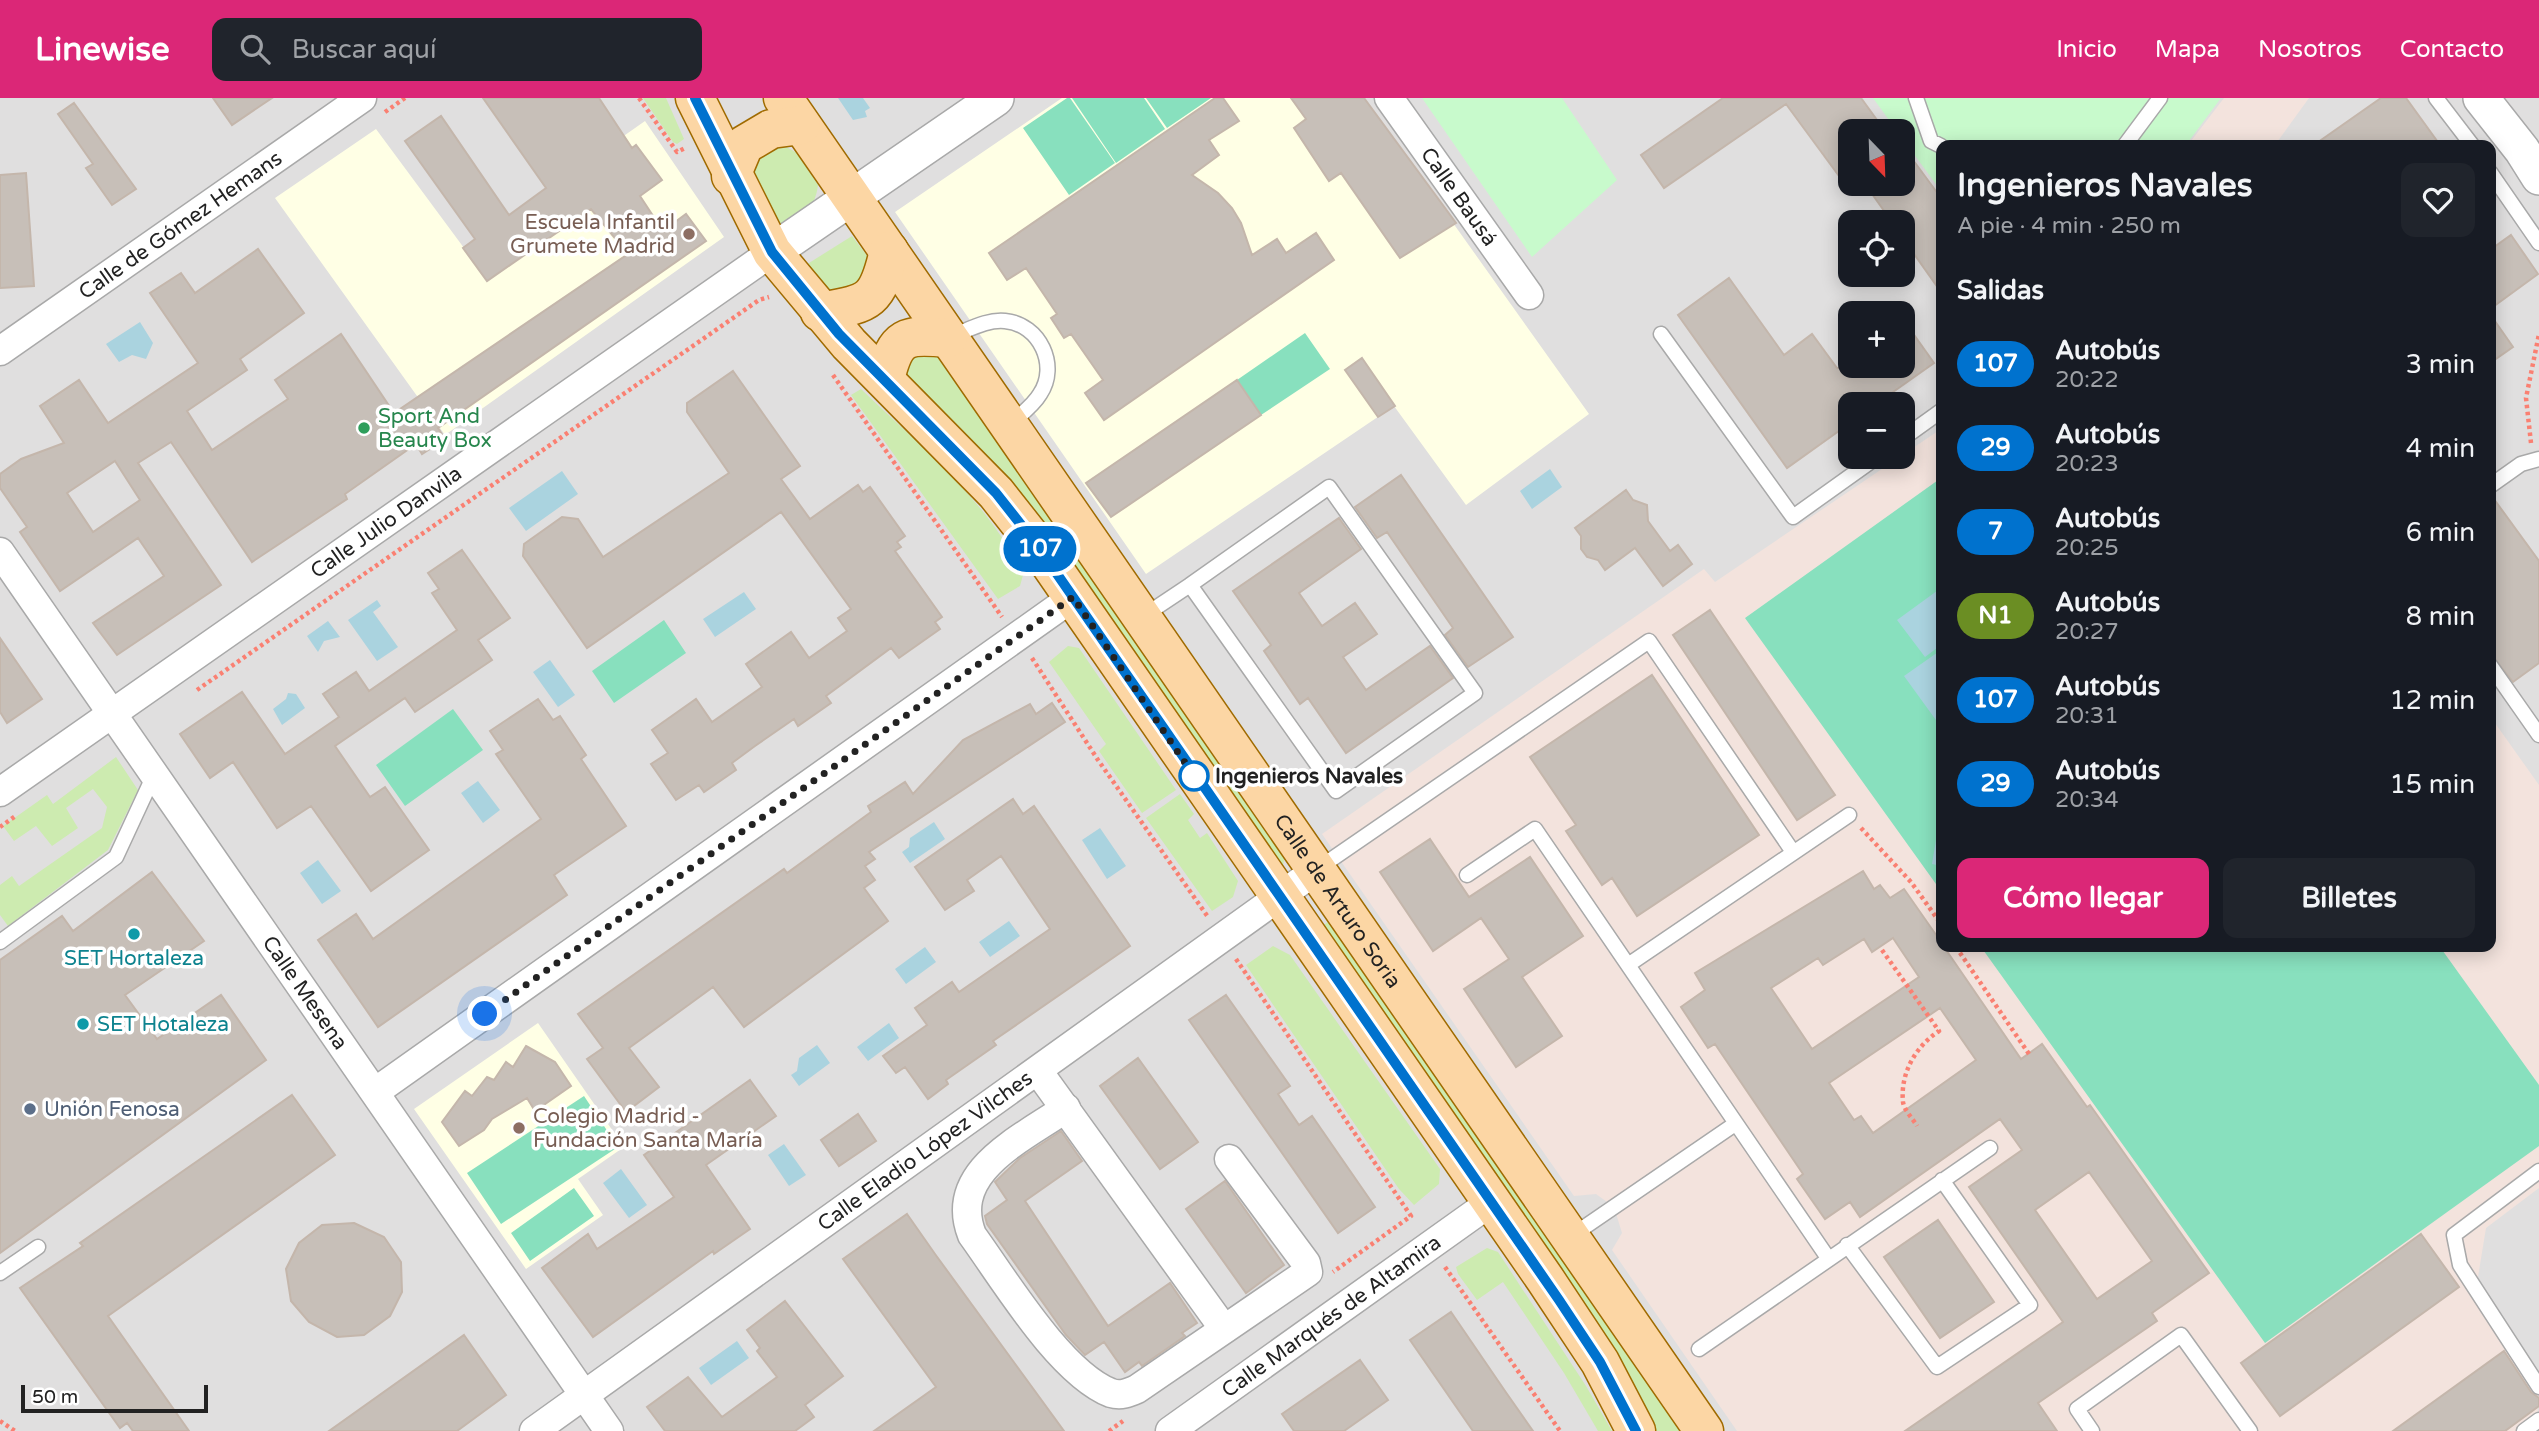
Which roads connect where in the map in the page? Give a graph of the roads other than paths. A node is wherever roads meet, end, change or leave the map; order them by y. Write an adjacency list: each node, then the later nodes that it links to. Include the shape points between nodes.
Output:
1 (362, 98): 24 (street, Calle de Gómez Hemans)
2 (695, 98): 13 (main road)
3 (996, 98): 16 (street)
4 (1390, 98): 20 (street, Calle Bausá)
5 (1916, 98): 12 (lane, via 1931,141)
6 (2160, 98): 10 (lane)
7 (2436, 98): 11 (lane)
8 (2481, 98): 14 (street)
9 (792, 111): 13 (main road, Calle de Arturo Soria, via 744,145); 16 (main road, Calle de Arturo Soria)
10 (2129, 140)
11 (2468, 140)
12 (1936, 144)
13 (731, 176): 19 (main road)
14 (2539, 177)
15 (2496, 181): 17 (lane)
16 (852, 197): 18 (main road, Calle de Arturo Soria); 19 (street)
17 (2539, 243)
18 (889, 251): 21 (main road, via 882,285 862,304); 23 (main road, Calle de Arturo Soria)
19 (772, 252): 21 (main road); 37 (street, Calle Julio Danvila)
20 (1529, 295)
21 (820, 312): 25 (main road)
22 (1661, 334): 30 (lane, via 1793,517)
23 (948, 338): 25 (main road, via 914,335 902,341 892,350); 27 (main road, Calle de Arturo Soria); 27 (lane, via 991,321 1007,321 1022,325 1044,348 1047,379 1041,394)
24 (0, 351)
25 (885, 379): 34 (main road, via 996,493)
26 (1936, 415): 28 (lane)
27 (1008, 425): 35 (main road, Calle de Arturo Soria)
28 (1915, 430)
29 (2537, 459): 31 (lane)
30 (1860, 469)
31 (2496, 482)
32 (0, 552): 37 (street, Calle Mesena)
33 (1190, 585): 33 (lane, via 1336,791 1475,693 1329,487); 35 (lane)
34 (1073, 597): 45 (main road); 49 (street)
35 (1140, 617): 43 (main road, Calle de Arturo Soria)
36 (2496, 674): 38 (lane)
37 (112, 714): 39 (street, Calle Mesena); 40 (street, Calle Julio Danvila)
38 (2539, 735)
39 (155, 775): 46 (lane, via 116,857); 49 (street, Calle Mesena)
40 (0, 792)
41 (1849, 815): 42 (lane)
42 (1793, 852): 43 (lane, via 1649,641); 47 (lane)
43 (1315, 871): 45 (street, Calle Eladio López Vilches); 57 (main road, Calle de Arturo Soria)
44 (1467, 875): 47 (lane, via 1535,829)
45 (1280, 898): 48 (street, Calle Eladio López Vilches); 56 (main road)
46 (0, 942)
47 (1628, 965): 51 (lane)
48 (1038, 1071): 50 (street); 65 (street, Calle Eladio López Vilches)
49 (375, 1093): 65 (street, Calle Mesena)
50 (1066, 1108): 62 (street); 62 (street, via 984,1165 969,1190 964,1217 972,1235 1059,1353 1112,1393 1126,1395 1137,1389)
51 (1735, 1124): 57 (lane); 60 (lane)
52 (1990, 1148): 55 (lane)
53 (1229, 1159): 62 (street, via 1308,1272)
54 (2539, 1171): 64 (lane, via 2454,1235 2460,1265)
55 (1942, 1180): 58 (lane); 58 (lane, via 2030,1305 1937,1367)
56 (1491, 1202): 69 (street, Calle Marqués de Altamira); 70 (main road, via 1600,1362)
57 (1569, 1238): 71 (main road, Calle de Arturo Soria)
58 (1847, 1245): 60 (lane)
59 (38, 1247): 61 (lane)
60 (1828, 1258): 63 (lane)
61 (0, 1273)
62 (1224, 1329)
63 (1699, 1349)
64 (2539, 1387)
65 (584, 1395): 67 (street, Calle Eladio López Vilches); 68 (street, Calle Mesena)
66 (2539, 1420): 74 (lane)
67 (534, 1431)
68 (609, 1431)
69 (1170, 1431)
70 (1636, 1431)
71 (1704, 1431)
72 (2092, 1431): 73 (lane, via 2077,1409 2181,1335)
73 (2250, 1431)
74 (2524, 1431)

